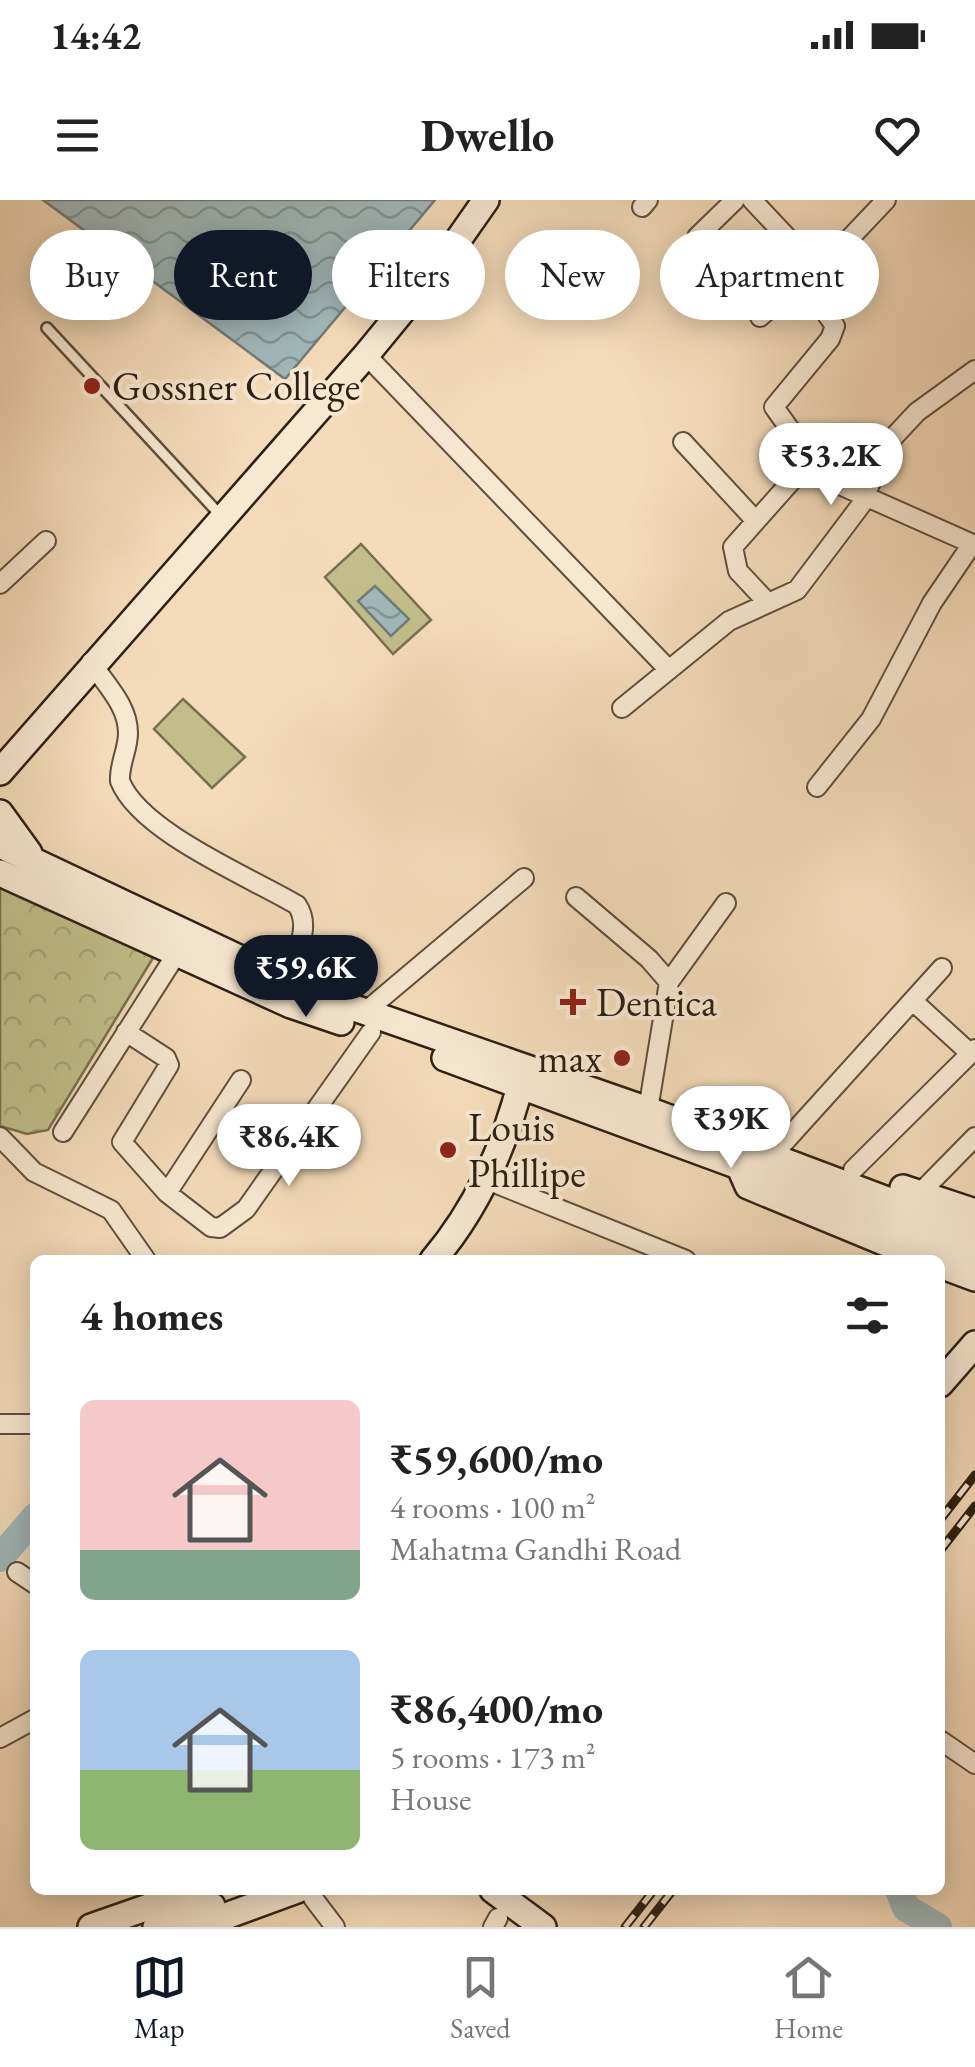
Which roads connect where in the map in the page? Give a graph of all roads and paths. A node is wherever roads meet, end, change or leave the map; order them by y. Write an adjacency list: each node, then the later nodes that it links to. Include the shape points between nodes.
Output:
1 (486, 200): 10 (main road)
2 (735, 200): 5 (street)
3 (752, 200): 6 (street)
4 (886, 200): 7 (street)
5 (703, 230)
6 (775, 230)
7 (854, 230)
8 (832, 320): 13 (street, via 830,340 774,407)
9 (47, 328): 15 (lane)
10 (366, 355): 15 (main road); 22 (street)
11 (975, 370): 14 (street, via 900,428)
12 (683, 442): 16 (street)
13 (811, 459): 14 (street, via 833,482); 16 (street)
14 (864, 498): 18 (street); 20 (street, via 797,590)
15 (222, 517): 21 (main road)
16 (755, 520): 20 (street, via 731,554 738,572)
17 (46, 541): 19 (street)
18 (973, 545): 25 (street, via 932,603 871,719)
19 (0, 584)
20 (768, 603): 22 (street, via 729,621)
21 (91, 663): 24 (main road); 35 (street, via 124,716 120,780 135,804 303,914 306,926)
22 (668, 670): 23 (street)
23 (622, 708)
24 (0, 772)
25 (817, 787)
26 (0, 813): 28 (main road)
27 (0, 845): 28 (main road)
28 (38, 863): 35 (main road)
29 (0, 873): 33 (main road)
30 (524, 878): 38 (street)
31 (576, 897): 36 (street)
32 (726, 903): 36 (street)
33 (177, 953): 38 (main road, via 292,1005); 39 (street)
34 (942, 968): 37 (street)
35 (284, 980): 38 (main road)
36 (668, 982): 43 (street)
37 (915, 1003): 40 (street); 47 (street)
38 (368, 1022): 41 (main road); 51 (street, via 246,1209 212,1228)
39 (126, 1032): 44 (street); 51 (street, via 168,1065 122,1142)
40 (973, 1051): 50 (street)
41 (522, 1076): 43 (main road); 48 (main road); 49 (main road)
42 (241, 1080): 51 (street)
43 (648, 1110): 48 (main road)
44 (63, 1132)
45 (0, 1137): 56 (street, via 34,1172 111,1210)
46 (975, 1137): 52 (street)
47 (780, 1147): 48 (main road); 50 (main road)
48 (745, 1157): 50 (main road); 59 (main road, via 748,1186)
49 (487, 1180): 57 (main road); 58 (street)
50 (838, 1183): 52 (main road); 54 (main road); 55 (main road)
51 (167, 1193)
52 (918, 1194): 53 (main road)
53 (975, 1212)
54 (975, 1233)
55 (975, 1254)
56 (142, 1255)
57 (437, 1255)
58 (674, 1255)
59 (915, 1255)
60 (945, 1267): 61 (main road)
61 (975, 1278)
62 (975, 1344): 63 (main road)
63 (949, 1361)
64 (0, 1424): 65 (street)
65 (30, 1424)
66 (16, 1572): 67 (street)
67 (30, 1581)
68 (30, 1721): 69 (street)
69 (0, 1738)
70 (945, 1743): 71 (street)
71 (975, 1764)
72 (183, 1895): 77 (main road)
73 (242, 1895): 78 (main road)
74 (301, 1895): 79 (main road)
75 (305, 1895): 80 (street)
76 (499, 1895): 81 (main road)
77 (91, 1927)
78 (156, 1927)
79 (196, 1927)
80 (335, 1927)
81 (544, 1927)

